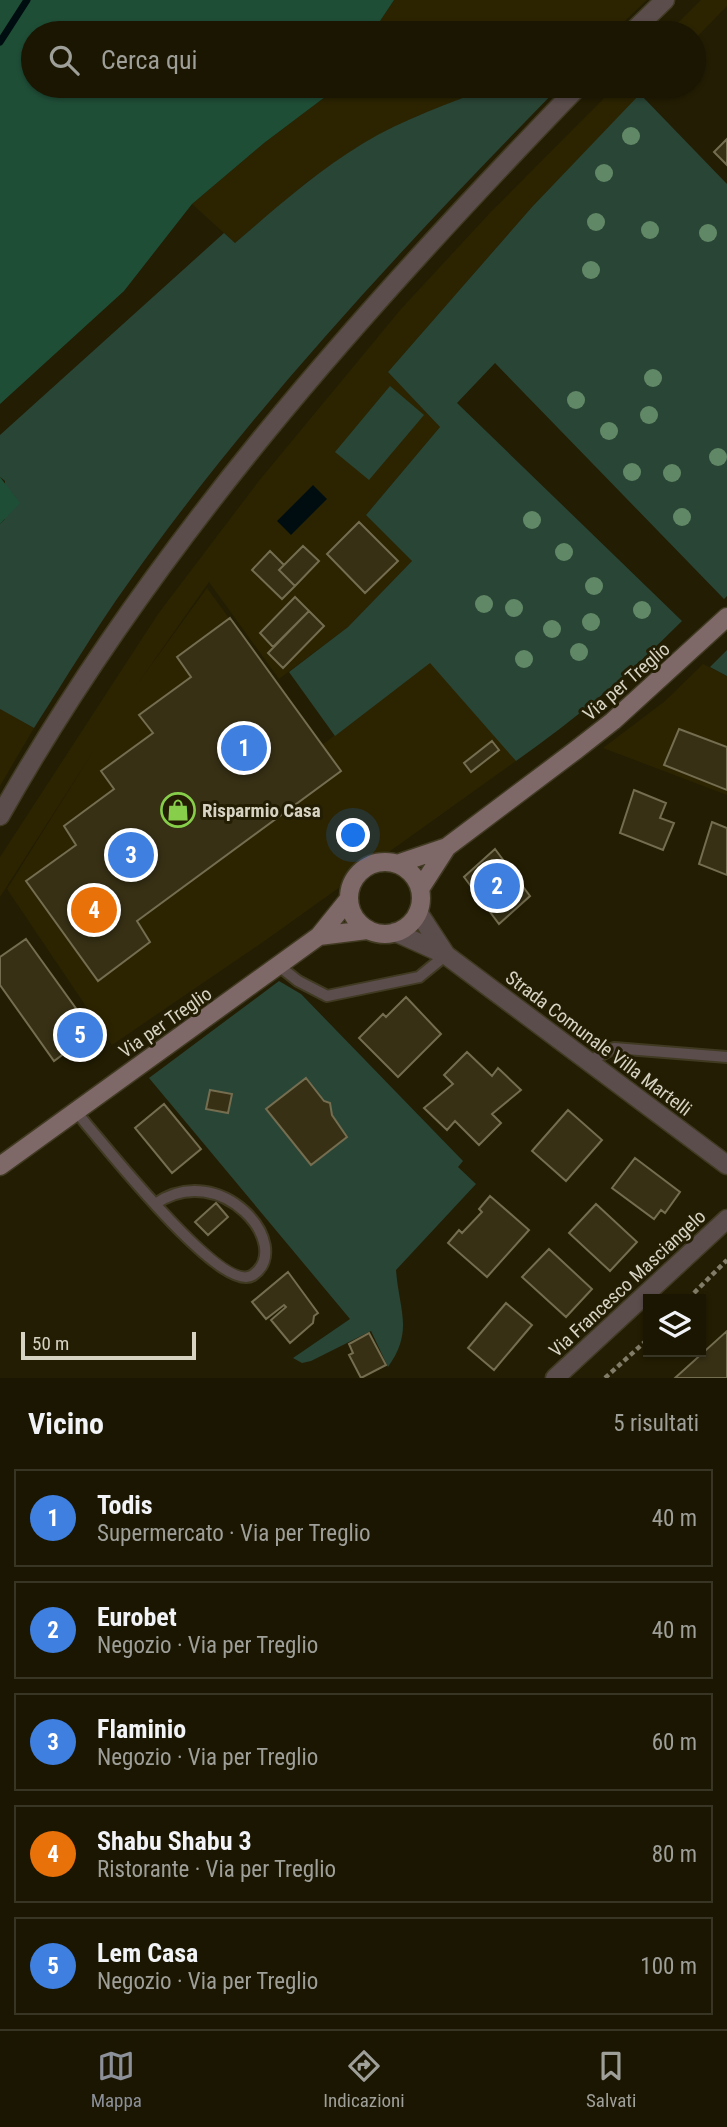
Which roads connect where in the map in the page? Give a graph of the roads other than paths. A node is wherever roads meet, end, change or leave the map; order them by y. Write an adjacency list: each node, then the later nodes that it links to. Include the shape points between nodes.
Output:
1 (665, 0): 2 (street)
2 (643, 21)
3 (568, 98): 5 (street, via 419,253 223,484 52,724)
4 (727, 617): 6 (main road, Via per Treglio, via 613,721)
5 (0, 816)
6 (447, 846): 7 (main road, Via per Treglio); 8 (main road, Via per Treglio)
7 (397, 864): 8 (main road, via 410,872); 9 (main road, via 382,862 363,869 353,880)
8 (420, 889): 10 (main road)
9 (348, 900): 11 (main road, via 353,916); 13 (main road, Via per Treglio)
10 (418, 912): 12 (main road, via 409,925); 14 (street, Strada Comunale Villa Martelli)
11 (367, 930): 12 (main road); 13 (main road, Via per Treglio)
12 (395, 932): 14 (street, Strada Comunale Villa Martelli)
13 (319, 936): 15 (main road, Via per Treglio)
14 (446, 955): 15 (lane, via 419,976 327,996); 17 (street, Strada Comunale Villa Martelli)
15 (279, 966): 18 (main road, Via per Treglio)
16 (727, 1057): 17 (lane, via 614,1048)
17 (589, 1062): 19 (street, Strada Comunale Villa Martelli)
18 (76, 1111): 20 (main road, Via per Treglio); 21 (lane)
19 (727, 1165)
20 (0, 1166)
21 (155, 1204): 21 (lane, via 215,1265 231,1275 247,1278 256,1274 263,1260 262,1234 233,1199 181,1190)
22 (727, 1219): 23 (street, Via Francesco Masciangelo)
23 (555, 1378)

